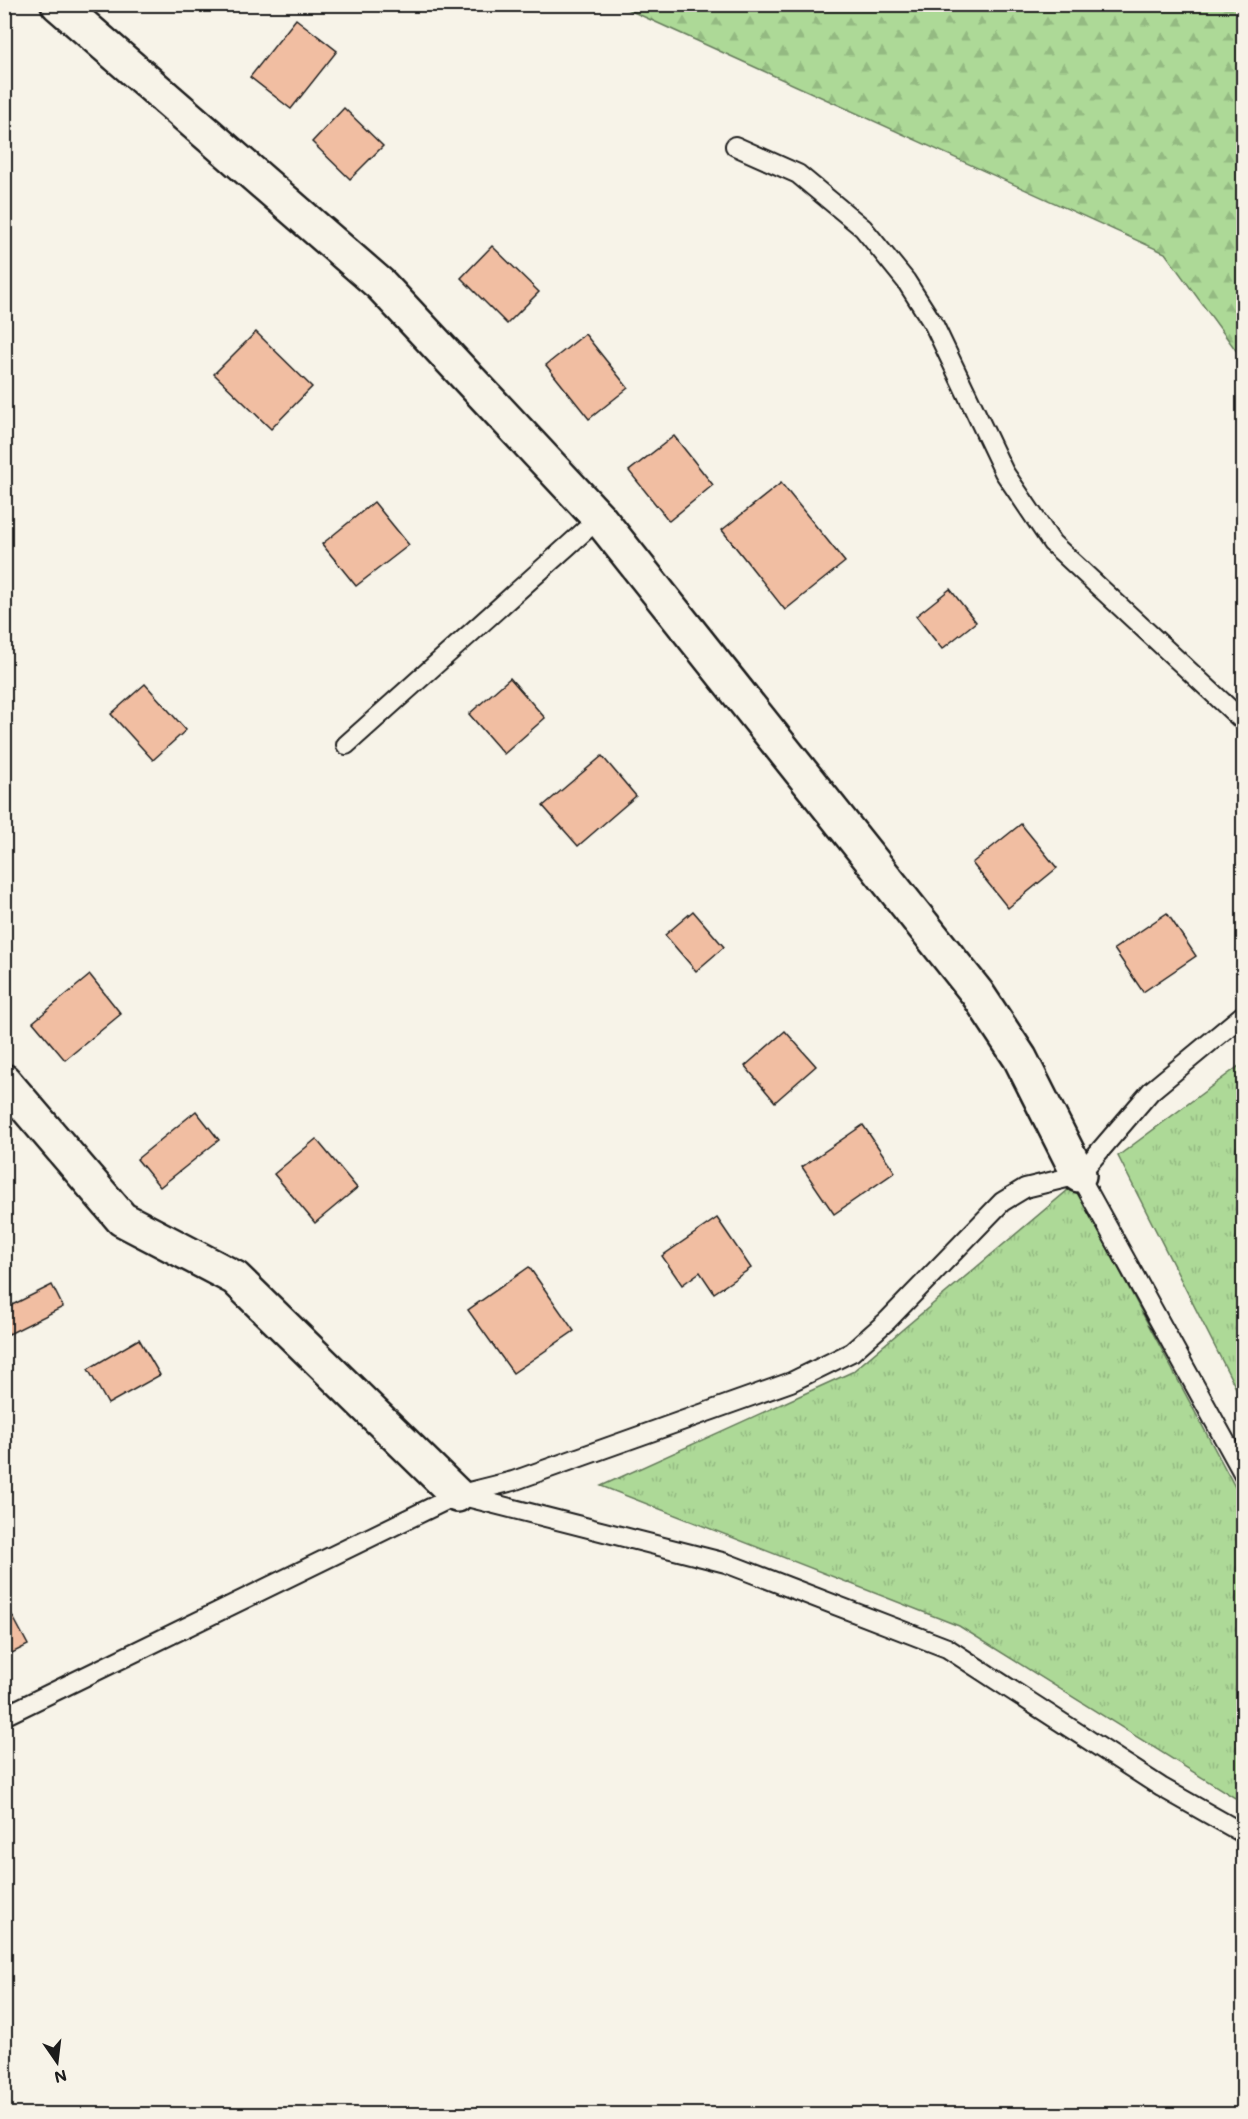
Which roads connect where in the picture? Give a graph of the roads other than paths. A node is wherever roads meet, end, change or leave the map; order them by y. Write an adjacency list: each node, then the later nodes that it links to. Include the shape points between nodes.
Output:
1 (58, 4): 3 (street, via 381,285)
2 (735, 146): 4 (lane, via 798,174 863,228 906,281 934,325 1004,472 1052,543)
3 (599, 518): 5 (lane); 8 (street, via 977,993 1020,1058)
4 (1244, 722)
5 (346, 745)
6 (1244, 1014): 8 (lane, via 1151,1091)
7 (4, 1080): 10 (street, via 122,1219 235,1278)
8 (1079, 1175): 9 (lane); 10 (lane, via 1025,1188 1002,1202 852,1352 791,1382 513,1481)
9 (1244, 1475)
10 (457, 1495): 11 (lane); 12 (lane, via 726,1563 947,1648 1161,1787)
11 (4, 1716)
12 (1244, 1834)

